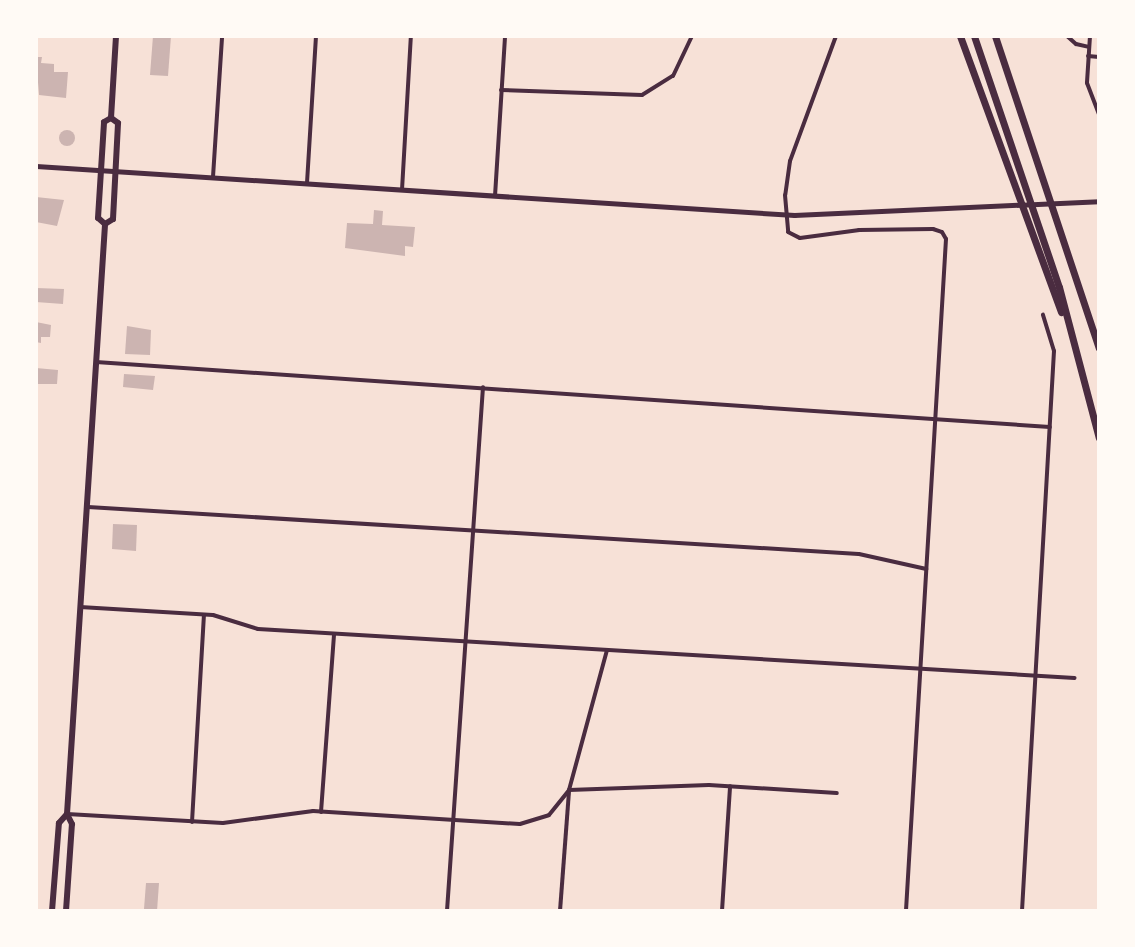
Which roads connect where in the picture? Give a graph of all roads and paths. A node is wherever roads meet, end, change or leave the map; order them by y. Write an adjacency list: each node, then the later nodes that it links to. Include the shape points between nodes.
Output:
1 (116, 36): 18 (main road)
2 (222, 36): 22 (street)
3 (316, 36): 23 (street)
4 (411, 36): 24 (street)
5 (505, 36): 16 (street)
6 (692, 36): 16 (street, via 678,68 645,94)
7 (836, 36): 27 (street, via 792,153)
8 (960, 36): 30 (highway)
9 (974, 36): 30 (highway)
10 (995, 36): 31 (highway)
11 (1067, 36): 13 (street)
12 (1090, 36): 13 (street)
13 (1089, 47): 14 (street)
14 (1088, 56): 15 (street); 17 (street, via 1087,83)
15 (1099, 57)
16 (501, 90): 25 (street)
17 (1099, 115)
18 (111, 118): 20 (main road, via 104,122); 21 (main road, via 118,123)
19 (36, 166): 20 (street)
20 (101, 170): 21 (street); 28 (main road, via 98,218)
21 (116, 171): 22 (street); 28 (main road, via 113,219)
22 (213, 177): 23 (street)
23 (307, 183): 24 (street)
24 (402, 190): 25 (street)
25 (495, 196): 27 (street)
26 (1099, 201): 27 (street)
27 (785, 215): 34 (street, via 788,232 800,238 859,230 942,232 946,244)
28 (105, 224): 32 (main road)
29 (1043, 315): 35 (street, via 1054,351)
30 (1068, 325): 36 (highway)
31 (1099, 348)
32 (96, 362): 33 (street); 37 (main road)
33 (483, 387): 34 (street); 38 (street)
34 (936, 418): 35 (street); 39 (street)
35 (1050, 427): 46 (street)
36 (1099, 438)
37 (87, 507): 38 (street); 40 (main road)
38 (472, 530): 39 (street, via 859,554); 43 (street)
39 (926, 569): 45 (street)
40 (80, 607): 41 (street); 52 (main road)
41 (204, 615): 42 (street, via 258,629); 54 (street)
42 (334, 634): 43 (street); 51 (street)
43 (465, 641): 44 (street); 53 (street)
44 (607, 650): 45 (street); 49 (street)
45 (920, 668): 46 (street); 60 (street)
46 (1036, 675): 47 (street); 61 (street)
47 (1075, 678)
48 (730, 786): 49 (street); 50 (street); 59 (street)
49 (569, 790): 53 (street, via 552,813 532,823); 58 (street)
50 (837, 793)
51 (321, 812): 53 (street); 54 (street)
52 (67, 814): 54 (street); 55 (main road, via 59,823); 56 (main road, via 72,824)
53 (453, 820): 57 (street)
54 (192, 822)
55 (52, 911)
56 (66, 911)
57 (447, 911)
58 (560, 911)
59 (722, 911)
60 (906, 911)
61 (1022, 911)

